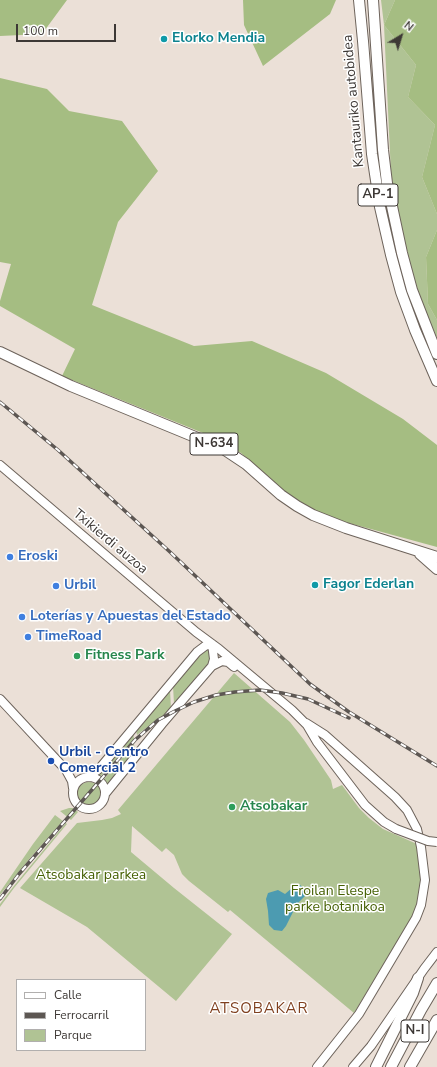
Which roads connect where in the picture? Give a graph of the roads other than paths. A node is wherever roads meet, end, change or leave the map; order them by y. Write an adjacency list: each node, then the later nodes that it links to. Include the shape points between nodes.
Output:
1 (359, 0): 5 (highway, Kantauriko autobidea / AP-1, via 372,154 380,206 401,292)
2 (373, 0): 4 (highway, Kantauriko autobidea / AP-1, via 383,150 393,218 410,283)
3 (0, 352): 7 (highway, N-634, via 71,386 222,448 246,464 281,495 313,515)
4 (437, 354)
5 (437, 381)
6 (0, 465): 11 (street, Txikierdi auzoa)
7 (417, 551): 8 (highway); 9 (highway, N-634); 10 (highway)
8 (437, 557)
9 (437, 561)
10 (437, 569)
11 (212, 644): 12 (street); 14 (street, Txikierdi auzoa); 16 (street, via 197,652 99,768)
12 (212, 666): 15 (street, via 222,661 231,664 291,715); 18 (street)
13 (0, 699): 17 (street, via 66,770)
14 (303, 721): 15 (street); 25 (street, via 325,735 407,810 417,829 425,880 416,918 359,1014)
15 (317, 742): 19 (street, bridge, via 365,804 384,822 396,829)
16 (88, 777): 17 (street, via 79,780); 18 (street, via 102,783)
17 (73, 788): 18 (street, via 72,794 76,804 86,810 97,808)
18 (105, 794)
19 (437, 842)
20 (437, 952): 21 (street)
21 (418, 978): 26 (street, via 371,1046); 27 (highway)
22 (437, 983): 28 (highway)
23 (437, 995): 28 (highway, N-I)
24 (437, 1020): 29 (highway, N-I)
25 (317, 1067)
26 (353, 1067)
27 (376, 1067)
28 (392, 1067)
29 (410, 1067)

